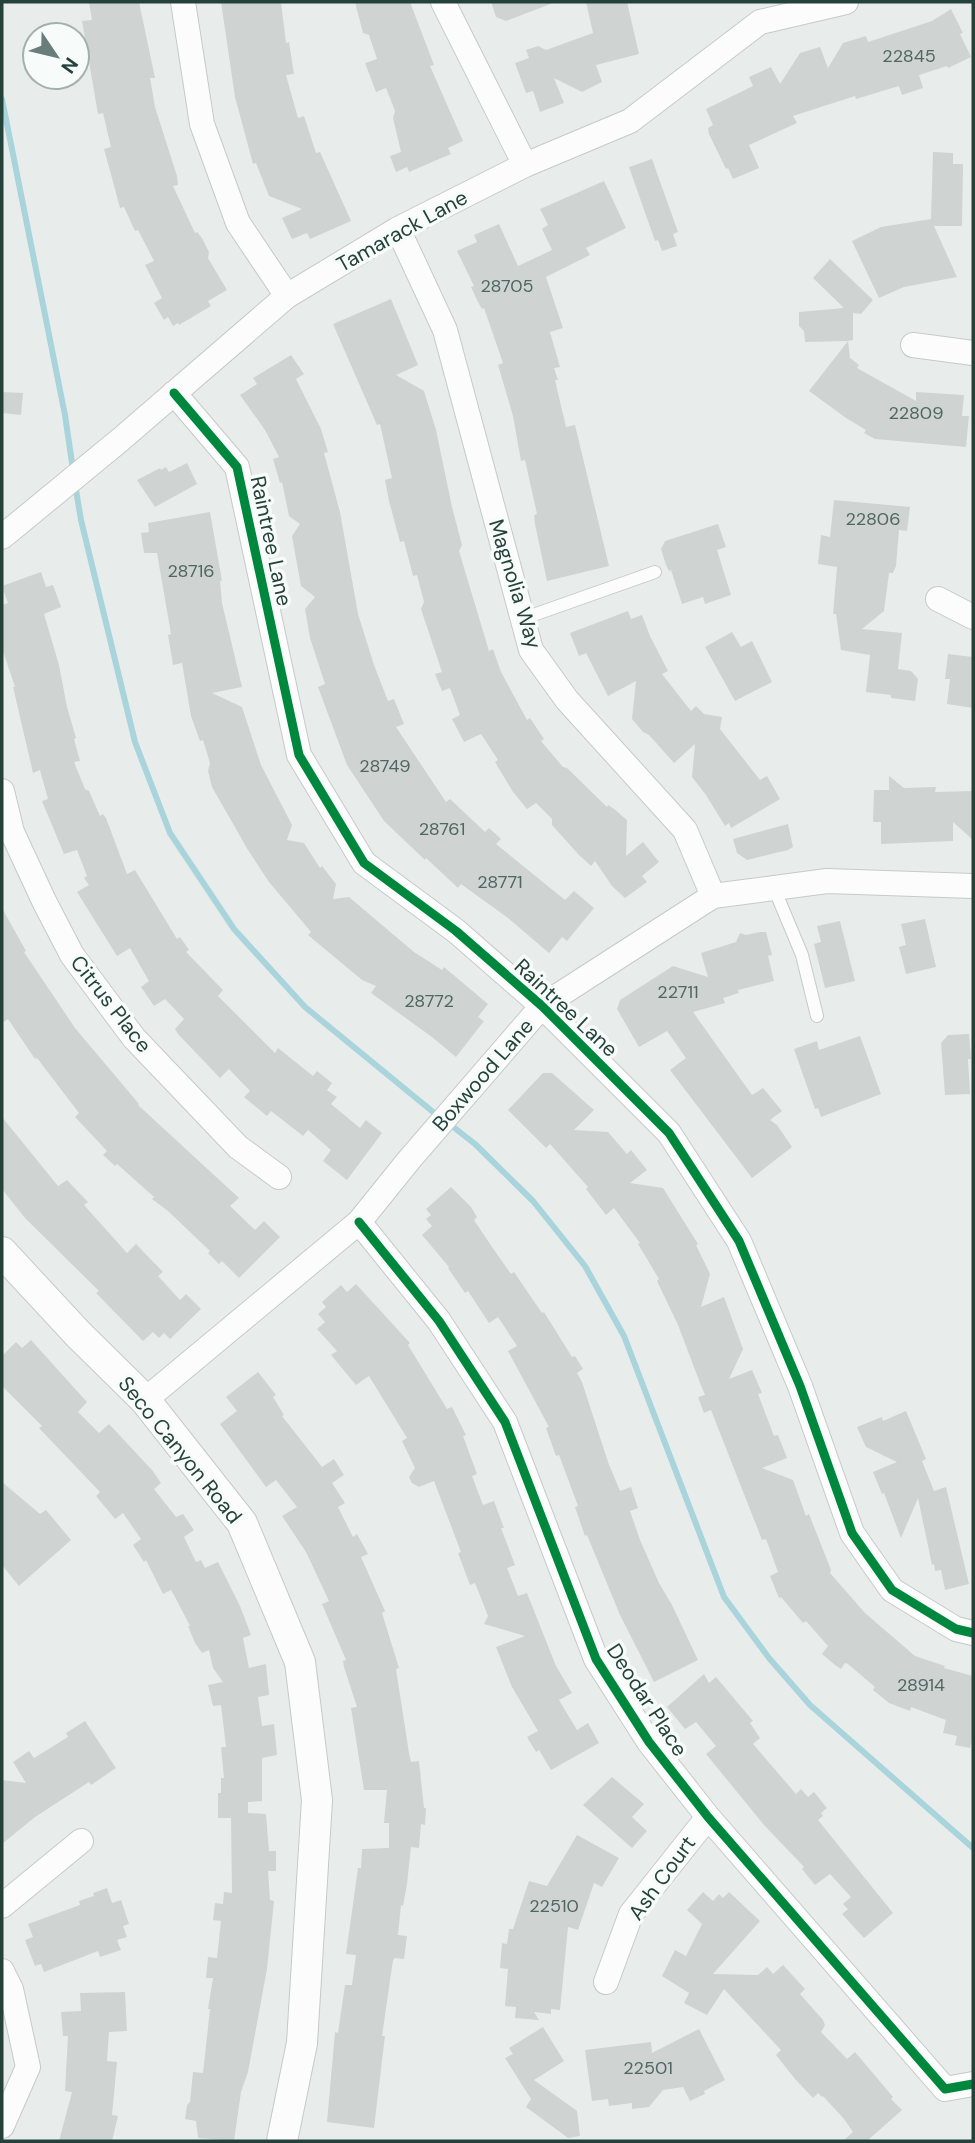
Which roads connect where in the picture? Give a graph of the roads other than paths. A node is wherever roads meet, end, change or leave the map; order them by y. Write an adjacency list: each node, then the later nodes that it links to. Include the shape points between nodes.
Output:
1 (183, 2): 6 (street, via 206,136 238,223)
2 (443, 2): 4 (street)
3 (846, 2): 4 (street, Tamarack Lane, via 760,22 629,121)
4 (525, 165): 5 (street, Tamarack Lane)
5 (398, 229): 6 (street, Tamarack Lane); 14 (street, Magnolia Way, via 445,330)
6 (287, 296): 9 (street, Tamarack Lane)
7 (913, 345): 8 (street)
8 (973, 353)
9 (174, 393): 10 (street, Tamarack Lane); 19 (street, Raintree Lane, via 237,467 299,755 364,863 456,931)
10 (2, 537)
11 (655, 572): 14 (lane)
12 (938, 599): 13 (street)
13 (973, 617)
14 (522, 619): 18 (street, Magnolia Way, via 531,650 568,700 685,830)
15 (2, 791): 21 (street, Citrus Place, via 12,832 72,955 134,1038 237,1147)
16 (973, 886): 17 (street, Boxwood Lane, via 827,881)
17 (774, 888): 18 (street, Boxwood Lane); 20 (lane, via 802,956)
18 (713, 896): 19 (street, Boxwood Lane)
19 (542, 1006): 22 (street, Boxwood Lane); 25 (street, Raintree Lane, via 669,1133 739,1241 800,1386 852,1533 892,1590 956,1629)
20 (817, 1016)
21 (279, 1177)
22 (359, 1222): 24 (street, Boxwood Lane); 26 (street, Deodar Place, via 439,1321 505,1422 596,1659 649,1742)
23 (2, 1252): 24 (street, Seco Canyon Road)
24 (145, 1400): 33 (street, Seco Canyon Road, via 242,1523 300,1662 317,1800 302,2043)
25 (973, 1633)
26 (708, 1816): 30 (street, Ash Court, via 631,1913); 31 (street, Deodar Place, via 945,2089)
27 (81, 1841): 28 (street)
28 (2, 1906)
29 (2, 1971): 32 (street, via 11,1989 29,2067)
30 (606, 1982)
31 (973, 2084)
32 (2, 2126)
33 (282, 2141)

